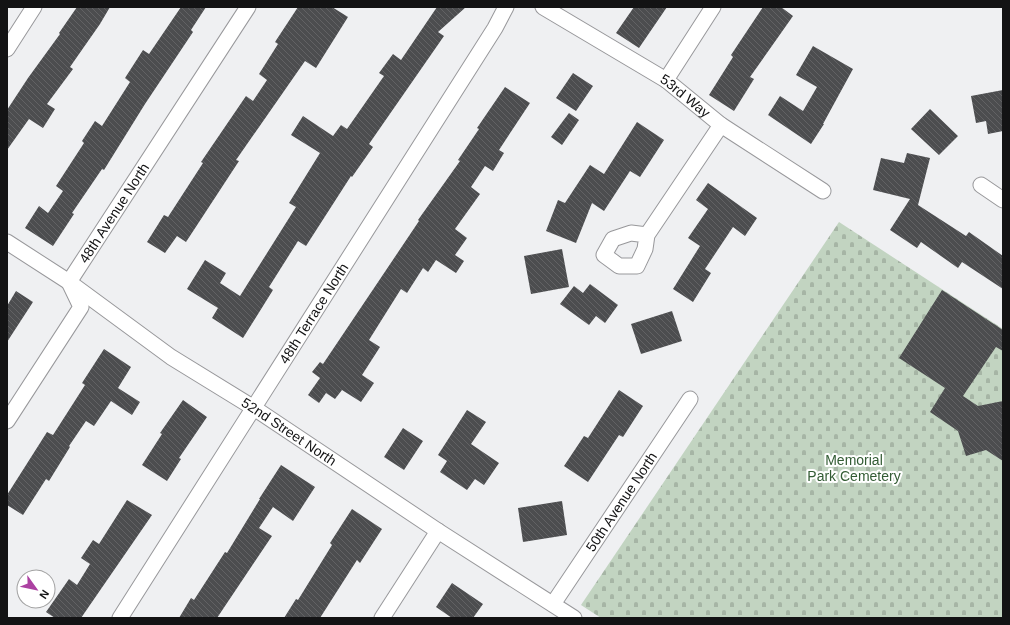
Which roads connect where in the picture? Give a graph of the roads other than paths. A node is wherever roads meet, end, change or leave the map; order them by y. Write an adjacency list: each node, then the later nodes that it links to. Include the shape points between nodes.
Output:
1 (34, 7): 6 (street)
2 (248, 7): 14 (street, 48th Avenue North)
3 (506, 7): 16 (street, 48th Terrace North)
4 (543, 7): 7 (street, 53rd Way)
5 (713, 7): 7 (street)
6 (7, 49)
7 (666, 80): 8 (street, 53rd Way)
8 (721, 125): 10 (street, 53rd Way); 12 (street)
9 (980, 185): 11 (street)
10 (823, 191)
11 (1003, 200)
12 (647, 235)
13 (7, 242): 14 (street, 52nd Street North)
14 (69, 282): 16 (street, 52nd Street North, via 171,357); 17 (street, via 80,308)
15 (690, 399): 19 (street, 50th Avenue North)
16 (254, 408): 18 (street, 52nd Street North); 20 (street, 48th Terrace North)
17 (7, 421)
18 (438, 531): 19 (street, 52nd Street North); 21 (street)
19 (553, 604): 22 (street, 52nd Street North)
20 (120, 618)
21 (382, 618)
22 (574, 618)

